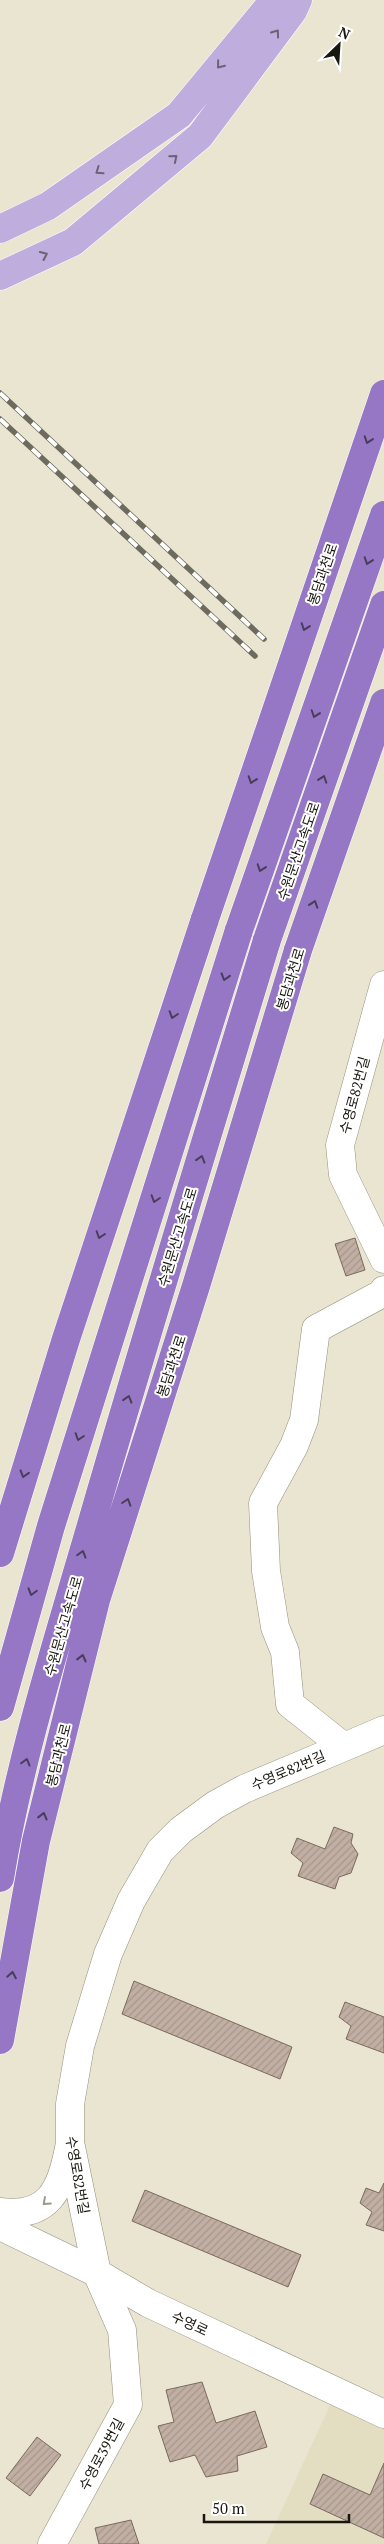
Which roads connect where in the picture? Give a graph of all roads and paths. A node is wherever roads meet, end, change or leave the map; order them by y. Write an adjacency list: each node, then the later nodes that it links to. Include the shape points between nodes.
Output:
1 (274, 0): 3 (main road, one-way to 3, via 179,115 48,206)
2 (298, 0): 4 (main road, one-way to 2, via 73,242 200,136)
3 (0, 229)
4 (0, 276)
5 (384, 394): 12 (highway, 봉담과천로, one-way to 12, bridge, via 205,918 66,1339)
6 (384, 515): 13 (highway, one-way to 13, bridge, via 239,930 54,1517)
7 (384, 605): 16 (highway, 수원문산고속도로, one-way to 7, bridge, via 8,1828 112,1452 267,940)
8 (384, 703): 17 (highway, 봉담과천로, one-way to 8, bridge, via 36,1841 96,1600 298,950)
9 (384, 985): 10 (street, 수영로82번길, via 340,1145 343,1175)
10 (384, 1259)
11 (384, 1292): 15 (street, 수영로82번길, via 316,1329 304,1420 294,1446 263,1503 266,1571 275,1627 285,1652 290,1704)
12 (0, 1553)
13 (0, 1707)
14 (384, 1730): 15 (street)
15 (344, 1747): 18 (street, 수영로82번길, via 215,1805 181,1830 160,1851 131,1901 105,1963 80,2046 70,2104)
16 (0, 1878)
17 (0, 2040)
18 (70, 2142): 19 (street, one-way to 19, via 64,2173 50,2199 36,2210 19,2214); 21 (street, 수영로82번길)
19 (0, 2212)
20 (0, 2226): 21 (street, 수영로)
21 (97, 2273): 22 (street, 수영로, via 148,2303); 23 (street, 수영로39번길, via 122,2330 128,2405)
22 (384, 2414)
23 (52, 2544)

